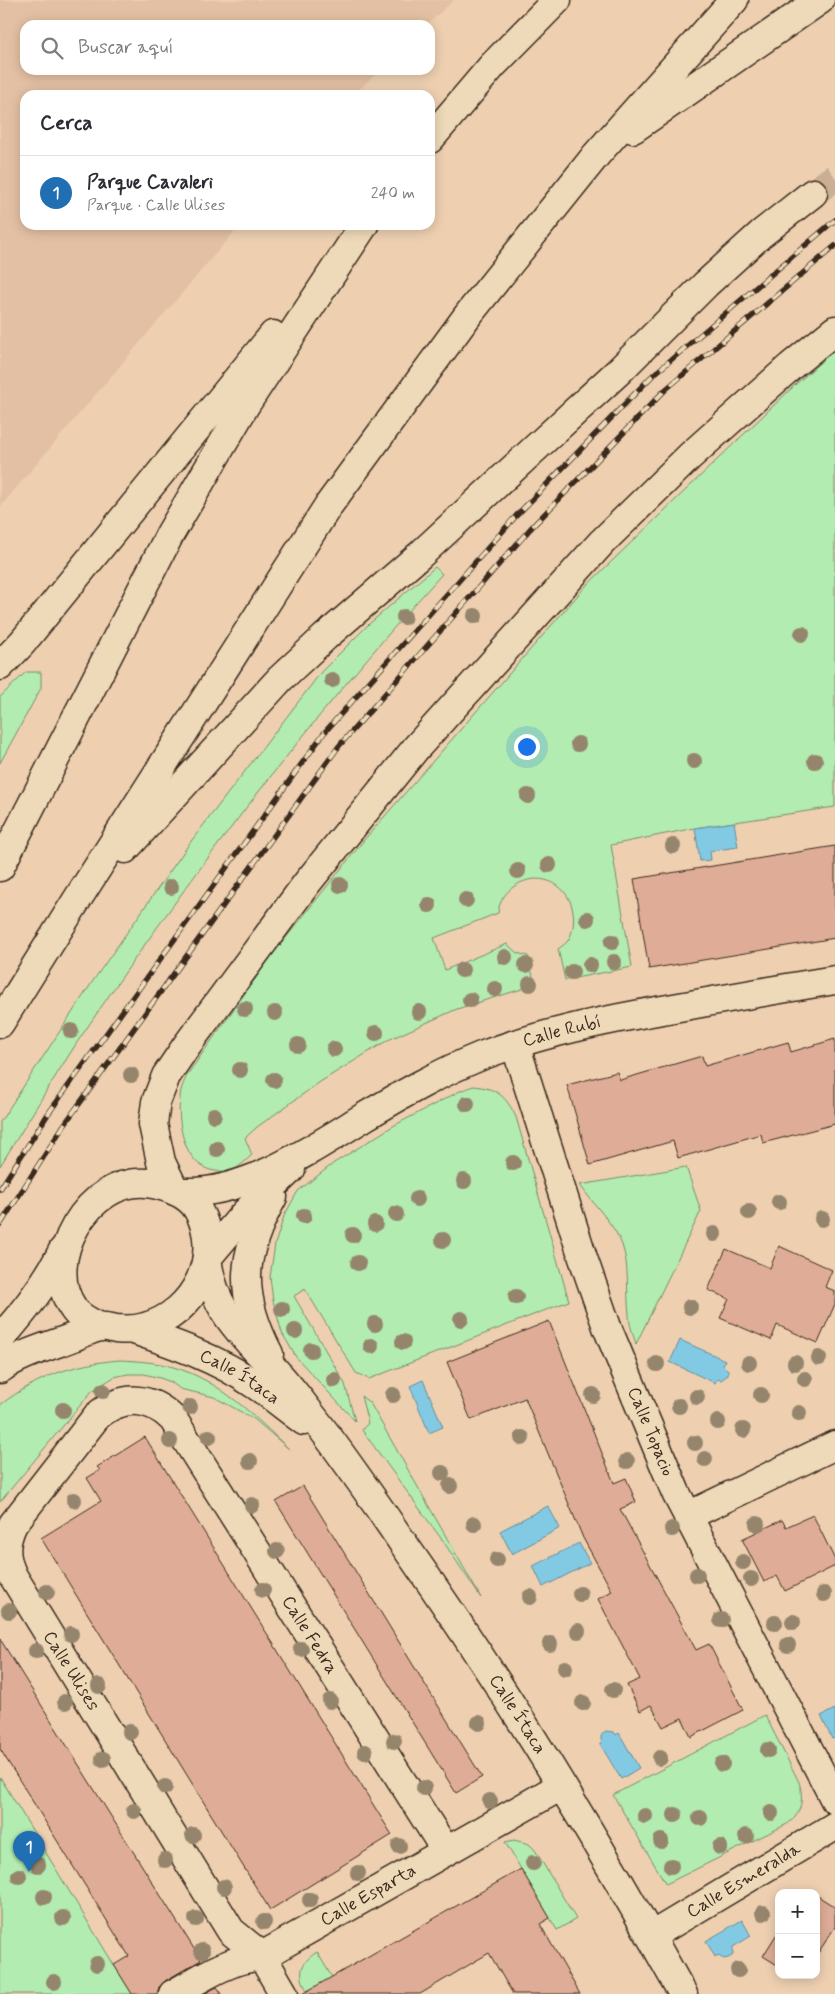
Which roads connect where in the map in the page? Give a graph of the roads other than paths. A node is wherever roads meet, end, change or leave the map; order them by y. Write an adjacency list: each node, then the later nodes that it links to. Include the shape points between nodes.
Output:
1 (557, 0): 4 (street, via 493,65)
2 (734, 0): 5 (street)
3 (820, 0): 5 (street)
4 (435, 133)
5 (597, 154): 11 (street, via 468,315 328,506)
6 (813, 193): 11 (street, via 706,284 619,371 280,679)
7 (360, 230): 9 (street); 10 (street, via 246,404 170,534)
8 (835, 330): 17 (street, via 690,456 602,542 416,748 307,883 166,1076 156,1102 153,1124 162,1162)
9 (0, 666)
10 (0, 867)
11 (75, 903): 13 (street)
12 (835, 980): 14 (street, Calle Rubí, via 598,1022)
13 (0, 1023)
14 (515, 1044): 15 (street, Calle Rubí, via 418,1085); 28 (street, Calle Topacio, via 607,1327)
15 (313, 1149): 16 (street, Calle Rubí); 17 (street, Calle Rubí, via 233,1186 199,1192)
16 (286, 1174): 19 (street, Calle Rubí); 24 (street, via 252,1240 246,1288 250,1311)
17 (175, 1191): 18 (street, via 145,1183 127,1184 97,1200 75,1226); 19 (street, via 198,1209 208,1237)
18 (67, 1242): 20 (street, via 63,1276 66,1294 84,1319); 22 (street, via 50,1277)
19 (207, 1258): 21 (street, via 203,1278 177,1310 148,1327); 24 (street, Calle Ítaca, via 210,1279 228,1318 244,1340)
20 (100, 1327): 21 (street); 23 (street, via 24,1356)
21 (134, 1330): 26 (street, Calle Ítaca, via 188,1349 253,1383)
22 (0, 1339)
23 (0, 1370)
24 (281, 1378): 26 (street, Calle Ítaca)
25 (173, 1419): 32 (street, Calle Fedra); 34 (street, Calle Ulises, via 158,1406 147,1402 119,1402 108,1407 13,1524 5,1551 13,1576 231,1931)
26 (335, 1445): 29 (street, Calle Ítaca, via 466,1632)
27 (835, 1445): 28 (street)
28 (688, 1516): 30 (street, Calle Topacio)
29 (561, 1786): 32 (street, Calle Esparta); 33 (street, Calle Ítaca)
30 (835, 1800)
31 (835, 1826): 33 (street, Calle Esmeralda)
32 (446, 1850): 34 (street, Calle Esparta)
33 (651, 1936): 37 (street, Calle Ítaca)
34 (262, 1956): 35 (street, Calle Esparta, via 230,1963); 36 (street, Calle Ulises)
35 (173, 1994)
36 (284, 1994)
37 (683, 1994)

